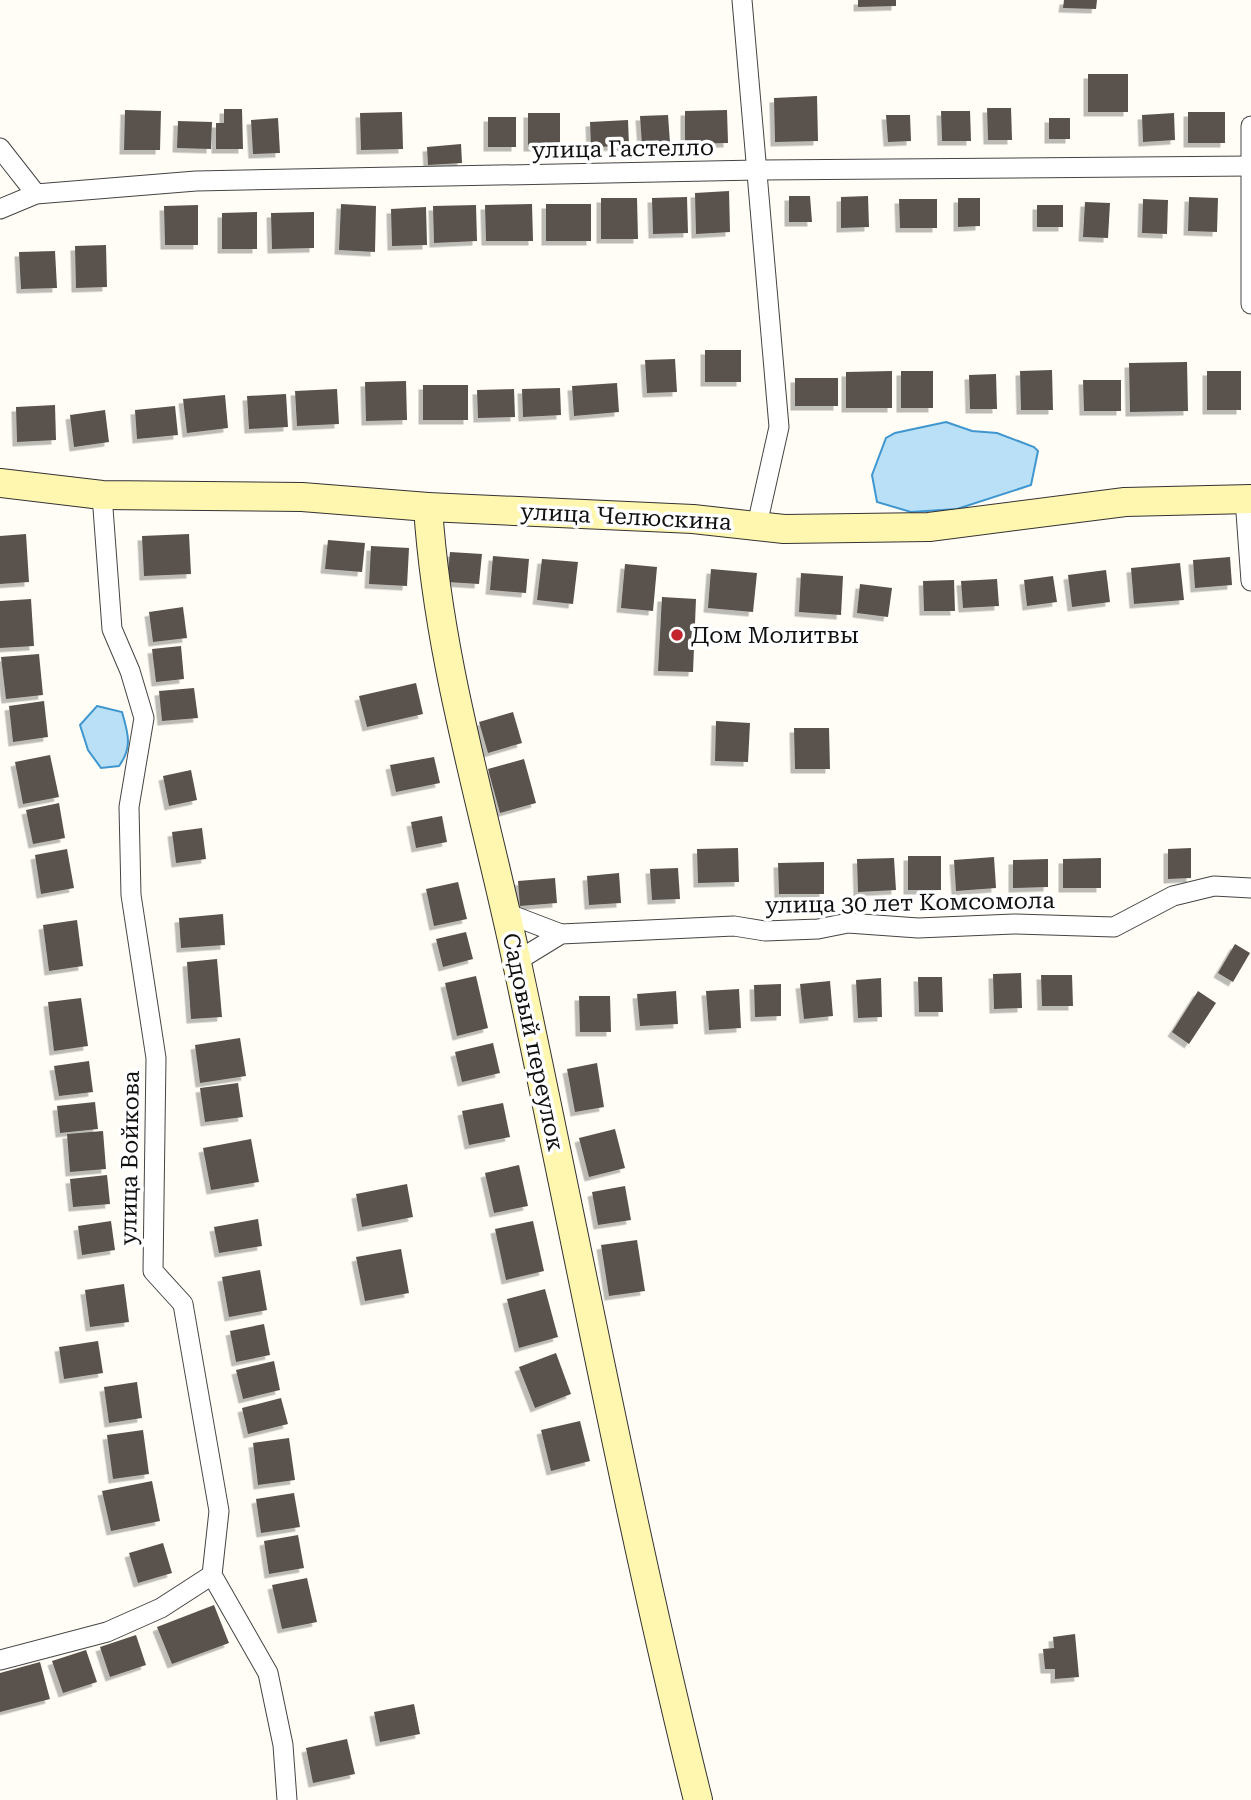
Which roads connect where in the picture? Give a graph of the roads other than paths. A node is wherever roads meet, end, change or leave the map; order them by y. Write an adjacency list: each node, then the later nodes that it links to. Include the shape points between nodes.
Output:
1 (742, 0): 5 (street)
2 (1251, 126): 4 (street)
3 (0, 148): 6 (street)
4 (1250, 166): 5 (street, улица Гастелло); 8 (street)
5 (758, 170): 6 (street, улица Гастелло, via 196,181); 13 (street, via 779,427)
6 (36, 194): 7 (street, улица Гастелло)
7 (0, 209)
8 (1251, 304)
9 (0, 483): 10 (street, улица Челюскина)
10 (102, 495): 12 (street, улица Челюскина, via 302,497); 19 (street, улица Войкова, via 111,629 144,718 129,807 131,895 156,1058 153,1271 183,1304 219,1511)
11 (1248, 499): 13 (street, улица Челюскина, via 1125,502 929,527 784,529); 14 (street)
12 (428, 507): 13 (street, улица Челюскина); 16 (street, Садовый переулок, via 433,580 447,656)
13 (757, 525)
14 (1251, 581)
15 (1251, 888): 17 (street, улица 30 лет Комсомола, via 1214,886 1173,896 1114,927 1014,924 918,928 848,923 818,929 765,931 734,926)
16 (506, 914): 17 (street, улица 30 лет Комсомола); 18 (street, Садовый переулок)
17 (561, 934): 18 (street, улица 30 лет Комсомола)
18 (517, 961): 22 (street, Садовый переулок)
19 (212, 1575): 20 (street, via 162,1608 107,1632); 21 (street, via 268,1673 283,1745)
20 (0, 1660)
21 (287, 1800)
22 (698, 1800)

